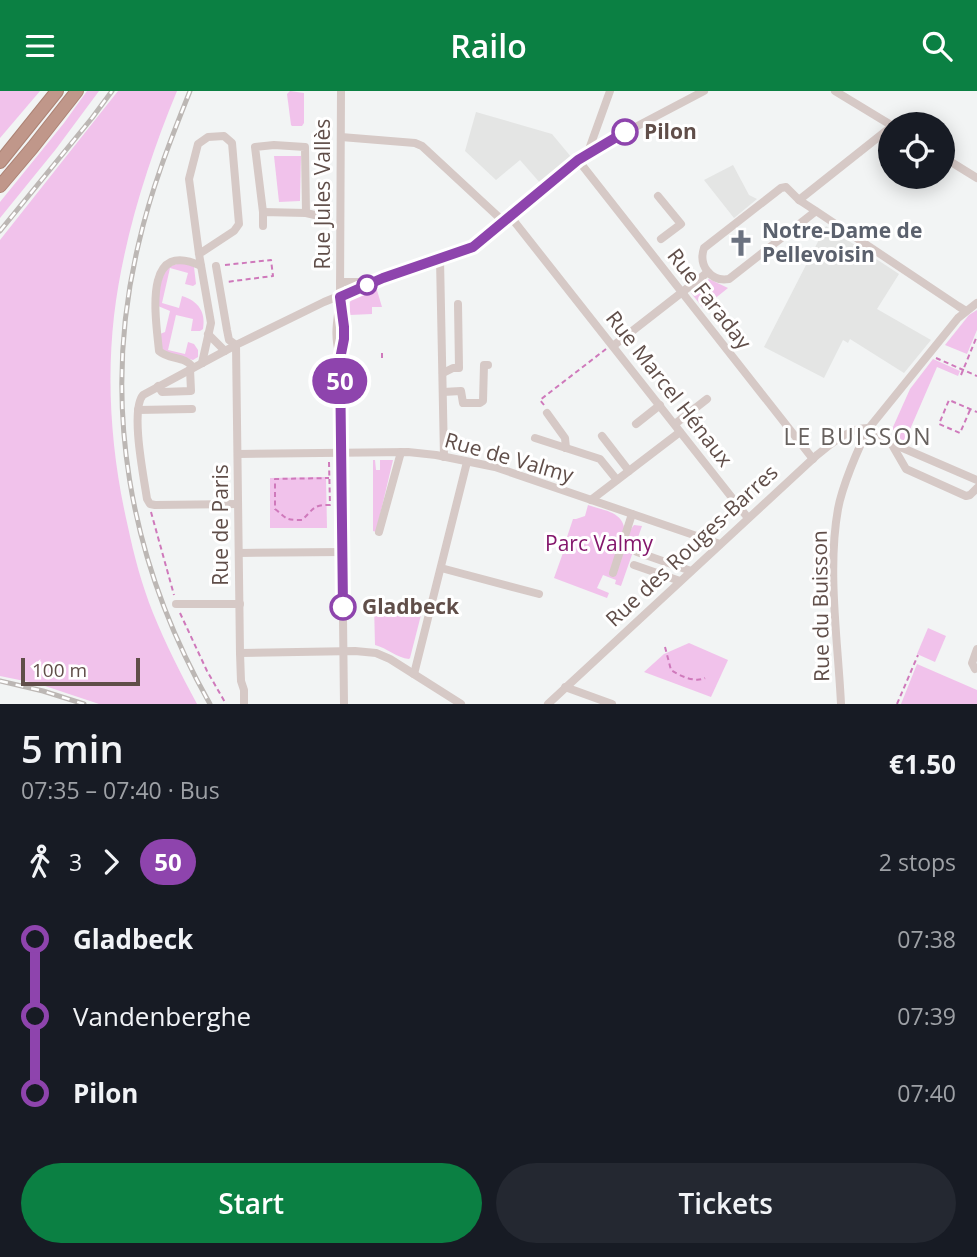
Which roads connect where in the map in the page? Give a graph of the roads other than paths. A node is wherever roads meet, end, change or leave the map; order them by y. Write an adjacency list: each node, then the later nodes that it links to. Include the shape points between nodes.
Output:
1 (51, 91): 8 (highway)
2 (57, 91): 8 (highway)
3 (76, 91): 17 (highway)
4 (341, 91): 11 (street, Rue Jules Vallès)
5 (610, 91): 12 (street)
6 (704, 91): 12 (street)
7 (835, 91): 9 (street)
8 (37, 117): 14 (highway)
9 (878, 118)
10 (878, 136): 19 (street)
11 (341, 137): 24 (street, Rue Marcel Hénaux, via 415,143); 33 (street, Rue Jules Vallès, via 335,216)
12 (588, 152): 13 (street)
13 (578, 160): 24 (street); 34 (street, Rue Faraday, via 651,247)
14 (0, 162)
15 (955, 164): 16 (street)
16 (977, 178)
17 (0, 186)
18 (658, 196): 26 (street, via 681,225)
19 (799, 200): 20 (street); 31 (street, via 789,188 781,188 704,248 702,259)
20 (816, 211): 31 (street, via 729,279); 38 (street)
21 (262, 212): 22 (street); 22 (street, via 255,147 274,145 305,147); 25 (street)
22 (306, 213): 23 (street)
23 (318, 216)
24 (507, 219): 28 (street, via 473,247); 41 (street, Rue Marcel Hénaux)
25 (263, 226)
26 (662, 239)
27 (199, 254): 27 (street, via 188,179 198,144 208,137 224,136 232,143 239,224); 29 (street)
28 (440, 259): 32 (street); 46 (street)
29 (201, 266): 39 (street, via 211,323); 45 (street, via 184,260 166,265 154,296 159,351 189,361)
30 (216, 266): 40 (street, via 229,340)
31 (708, 272): 34 (street)
32 (383, 278): 33 (street); 35 (street)
33 (340, 282): 35 (street, Rue Jules Vallès)
34 (681, 293): 41 (street); 65 (street, Rue Faraday)
35 (340, 297): 40 (street); 62 (street, Rue Jules Vallès, via 335,341 340,359)
36 (977, 303): 38 (street, Rue du Buisson)
37 (458, 304): 46 (street, via 459,368)
38 (965, 311): 56 (street, Rue du Buisson)
39 (208, 334): 42 (street); 43 (street)
40 (236, 345): 42 (street); 63 (street, Rue de Paris)
41 (613, 345): 50 (street, Rue Marcel Hénaux)
42 (225, 351): 43 (street)
43 (202, 363): 45 (street)
44 (488, 365): 48 (street, via 484,365 483,401 466,404 461,391)
45 (192, 368): 47 (street); 47 (street, via 191,391 162,392)
46 (443, 373): 48 (street)
47 (158, 386): 52 (street, via 140,397)
48 (443, 392): 64 (street)
49 (707, 399): 55 (street)
50 (660, 405): 54 (street); 55 (street, Rue Marcel Hénaux)
51 (192, 409): 52 (street)
52 (137, 413): 72 (street, via 150,504)
53 (547, 414): 60 (street, via 565,438)
54 (636, 424)
55 (678, 428): 67 (street); 74 (street, Rue Marcel Hénaux)
56 (869, 428): 59 (street); 65 (street, Rue des Rouges-Barres, via 849,434); 99 (street, Rue du Buisson, via 842,497 836,528 834,582)
57 (602, 436): 67 (street)
58 (535, 438): 60 (street)
59 (891, 443): 68 (street); 70 (street, via 906,469 966,496)
60 (566, 449): 69 (street, via 600,459)
61 (401, 452): 62 (street, Rue de Valmy); 64 (street, Rue de Valmy); 75 (street)
62 (341, 453): 63 (street, Rue de Valmy); 77 (street, Rue Jules Vallès)
63 (238, 454): 72 (street, Rue de Paris)
64 (444, 457): 66 (street, Rue de Valmy)
65 (813, 459): 74 (street, Rue des Rouges-Barres)
66 (467, 462): 71 (street, Rue de Valmy); 81 (street)
67 (629, 471): 69 (street)
68 (975, 479): 70 (street)
69 (617, 481): 71 (street)
70 (975, 490)
71 (592, 500): 73 (street, Rue de Valmy)
72 (238, 504): 79 (street, Rue de Paris)
73 (632, 514): 76 (street, Rue de Valmy); 83 (street)
74 (748, 518): 76 (street, Rue des Rouges-Barres)
75 (379, 532)
76 (720, 544): 82 (street, Rue des Rouges-Barres)
77 (342, 552): 79 (street); 89 (street, Rue Jules Vallès)
78 (637, 552): 82 (street)
79 (239, 553): 87 (street, Rue de Paris)
80 (634, 565): 84 (street)
81 (441, 568): 85 (street); 92 (street)
82 (691, 571): 84 (street, Rue des Rouges-Barres)
83 (613, 573)
84 (680, 581): 93 (street, Rue des Rouges-Barres)
85 (539, 594)
86 (176, 604): 87 (street)
87 (240, 604): 90 (street, Rue de Paris)
88 (977, 649): 91 (street, via 972,663)
89 (343, 651): 90 (street); 92 (street, via 376,653); 95 (street, Rue Jules Vallès)
90 (240, 653): 94 (street, Rue de Paris)
91 (975, 669)
92 (414, 674): 96 (street)
93 (565, 687): 97 (street, Rue des Rouges-Barres); 98 (street)
94 (244, 704)
95 (344, 704)
96 (461, 704)
97 (548, 704)
98 (612, 704)
99 (841, 704)

